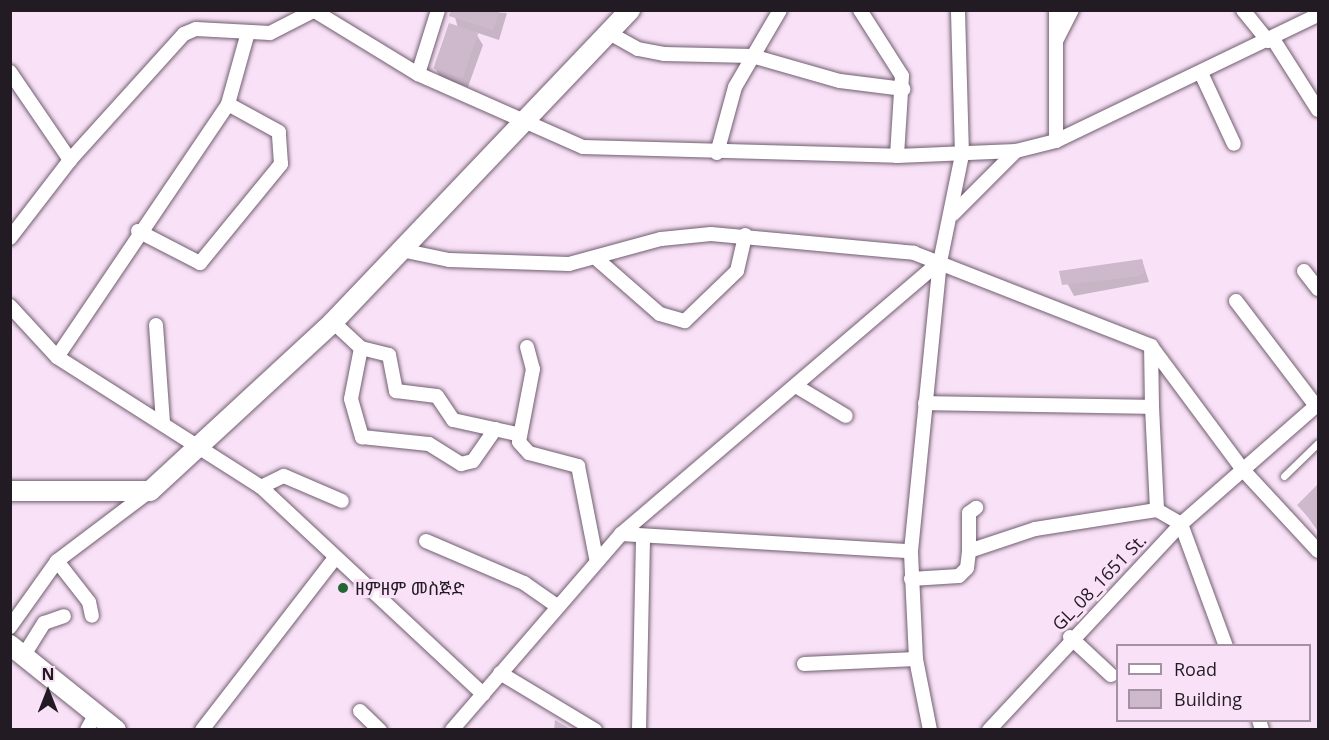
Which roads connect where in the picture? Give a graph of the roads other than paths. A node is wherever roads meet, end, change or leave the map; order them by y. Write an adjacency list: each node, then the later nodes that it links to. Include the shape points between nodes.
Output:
1 (438, 10): 18 (street)
2 (630, 10): 11 (main road)
3 (780, 10): 15 (street)
4 (860, 10): 19 (street, via 895,59)
5 (958, 10): 27 (street)
6 (1056, 10): 13 (street)
7 (1072, 10): 13 (street)
8 (1243, 10): 14 (street)
9 (313, 11): 12 (street, via 283,31); 18 (street)
10 (1318, 15): 14 (street)
11 (611, 34): 15 (street, via 638,49 664,54); 22 (main road)
12 (247, 36): 20 (street); 29 (street, via 188,30)
13 (1057, 39): 23 (street)
14 (1271, 40): 17 (street); 21 (street)
15 (752, 56): 19 (street, via 840,81); 26 (street, via 729,104)
16 (10, 72): 29 (street)
17 (1201, 73): 23 (street); 24 (street)
18 (418, 74): 22 (street)
19 (903, 89): 28 (street)
20 (228, 105): 31 (street); 31 (street, via 279,132 281,164 200,263)
21 (1318, 110)
22 (524, 125): 26 (street, via 606,152); 34 (main road)
23 (1056, 141): 25 (street)
24 (1234, 144)
25 (1016, 151): 27 (street); 30 (street)
26 (717, 153): 28 (street)
27 (962, 155): 28 (street); 30 (street)
28 (897, 156)
29 (70, 160): 33 (street)
30 (953, 214): 36 (street)
31 (138, 231): 46 (street)
32 (745, 235): 35 (street, via 661,239); 35 (street, via 738,270 685,321 660,314); 36 (street, via 914,253)
33 (10, 238)
34 (401, 250): 35 (street, via 514,264); 41 (main road)
35 (598, 260)
36 (940, 262): 43 (street); 47 (street, via 883,305); 48 (street)
37 (1304, 271): 38 (street)
38 (1318, 289)
39 (1236, 301): 49 (street)
40 (10, 306): 46 (street)
41 (333, 322): 45 (street); 56 (main road)
42 (156, 325): 52 (street)
43 (1151, 346): 50 (street); 57 (street)
44 (527, 347): 54 (street, via 533,369)
45 (361, 348): 53 (street, via 389,356 396,391 442,398 450,418); 53 (street, via 351,399 362,437 429,444 461,464 473,461)
46 (57, 357): 52 (street)
47 (796, 386): 51 (street); 66 (street)
48 (925, 403): 50 (street); 69 (street)
49 (1317, 405): 57 (street, GL_08_1651 St.)
50 (1152, 407): 64 (street)
51 (846, 416)
52 (163, 422): 56 (street)
53 (495, 429): 54 (street)
54 (517, 434): 72 (street, via 529,453 578,466)
55 (1318, 443): 58 (lane)
56 (203, 447): 59 (street); 61 (main road)
57 (1244, 471): 65 (street, GL_08_1651 St.); 71 (street)
58 (1284, 476)
59 (261, 487): 62 (street, via 290,477); 73 (street)
60 (10, 491): 61 (main road)
61 (150, 491): 74 (street)
62 (342, 501)
63 (976, 508): 70 (street, via 969,513)
64 (1157, 510): 65 (street); 70 (street, via 1035,529)
65 (1181, 524): 80 (street, GL_08_1651 St.); 81 (street)
66 (621, 534): 67 (street); 72 (street)
67 (643, 539): 69 (street); 95 (street)
68 (426, 541): 76 (street, via 524,583)
69 (911, 551): 75 (street)
70 (969, 551): 75 (street, via 965,573)
71 (1318, 552)
72 (596, 558): 76 (street)
73 (334, 559): 87 (street); 91 (street)
74 (57, 561): 78 (street, via 89,602); 79 (street)
75 (911, 579): 83 (street)
76 (555, 605): 85 (street)
77 (64, 616): 82 (street, via 44,623)
78 (92, 616)
79 (10, 627)
80 (1070, 637): 86 (street); 97 (street, GL_08_1651 St.)
81 (1226, 644)
82 (17, 650): 89 (main road)
83 (916, 659): 84 (street); 96 (street)
84 (804, 664)
85 (500, 673): 87 (street); 94 (street)
86 (1112, 675)
87 (483, 694): 93 (street)
88 (360, 711): 92 (street)
89 (92, 722): 90 (main road)
90 (116, 729)
91 (202, 729)
92 (380, 729)
93 (452, 729)
94 (595, 729)
95 (639, 729)
96 (930, 729)
97 (989, 729)

